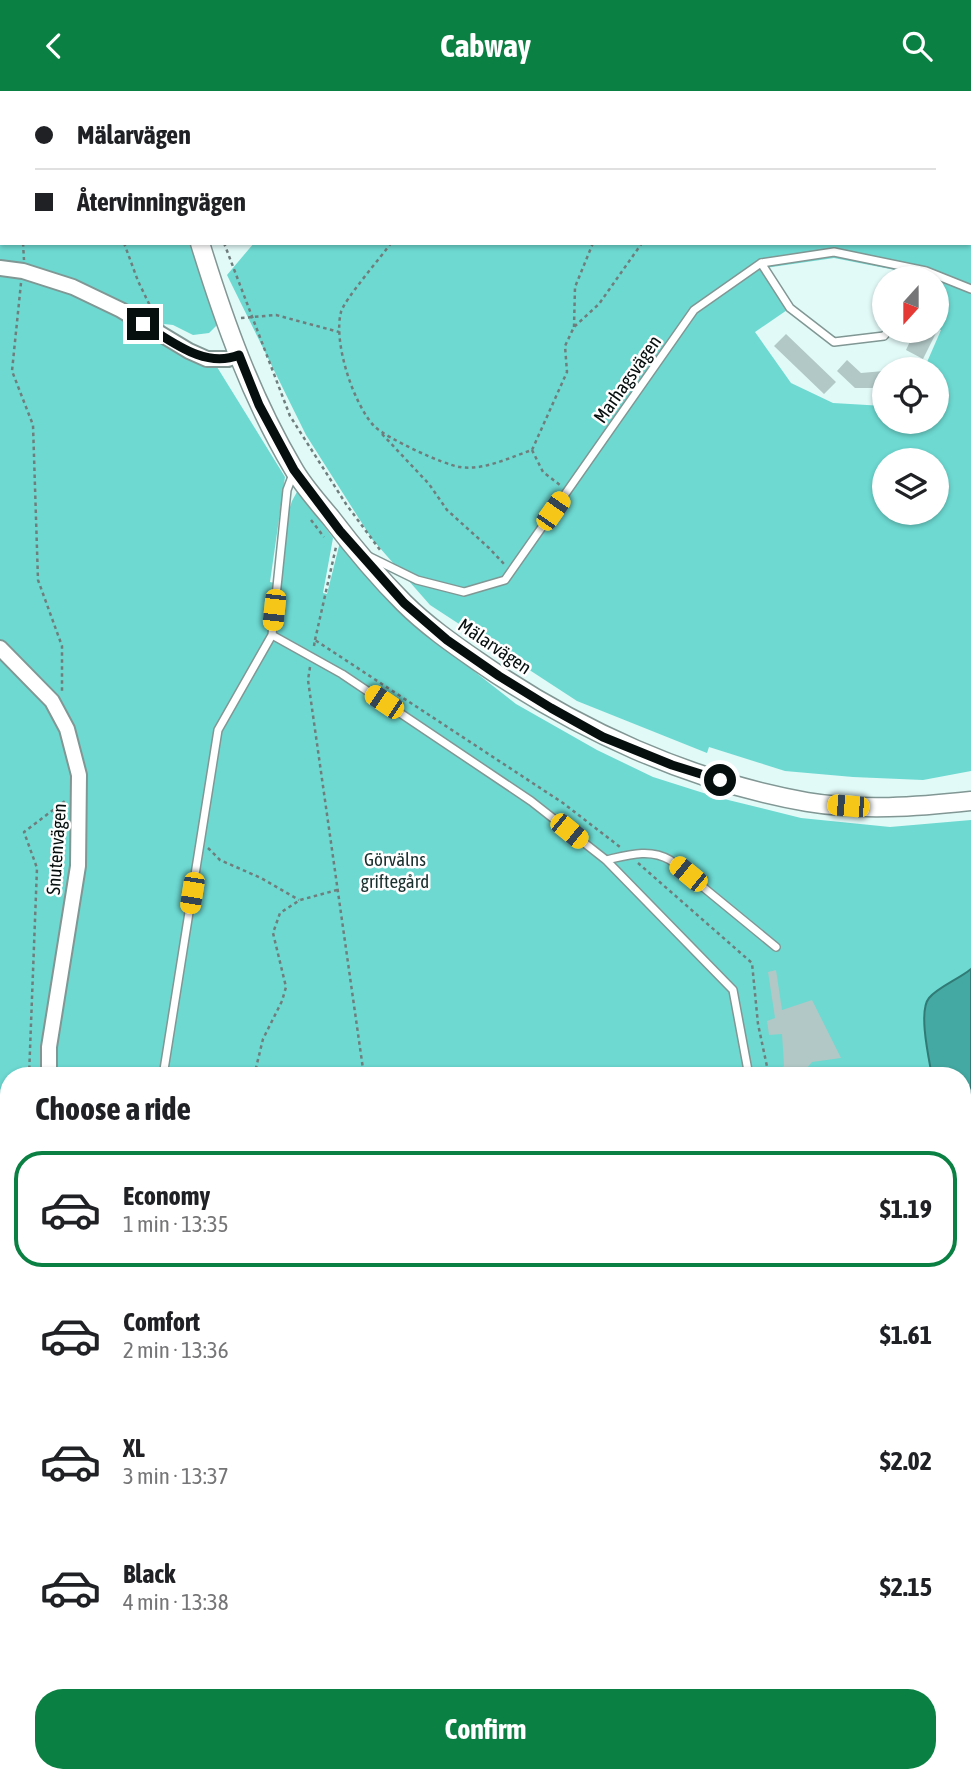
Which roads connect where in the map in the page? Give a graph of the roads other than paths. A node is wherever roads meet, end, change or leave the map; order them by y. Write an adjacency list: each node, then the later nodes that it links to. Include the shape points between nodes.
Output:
1 (201, 245): 8 (street, Mälarvägen, via 223,320)
2 (761, 263): 3 (lane, Marhagsvägen, via 834,252); 7 (lane, via 790,308 834,342); 10 (lane, Marhagsvägen, via 694,310 505,580 464,592 417,580)
3 (888, 266)
4 (0, 268): 8 (street, via 73,287 207,359)
5 (949, 283): 6 (lane, Marhagsvägen)
6 (971, 289)
7 (872, 337)
8 (239, 355): 9 (street, Mälarvägen, via 259,405)
9 (294, 470): 10 (street, Mälarvägen); 11 (lane, via 287,490)
10 (357, 551): 13 (street, Mälarvägen, via 404,603 499,676 603,737 672,765 809,802 867,808)
11 (272, 635): 14 (lane, via 342,674 531,801); 17 (lane, via 218,730)
12 (0, 648): 16 (street, Snutenvägen, via 52,701 66,729 79,775 78,866)
13 (971, 800)
14 (606, 860): 15 (lane, via 658,853); 18 (lane, via 733,990)
15 (776, 947)
16 (48, 1067)
17 (164, 1067)
18 (747, 1067)

